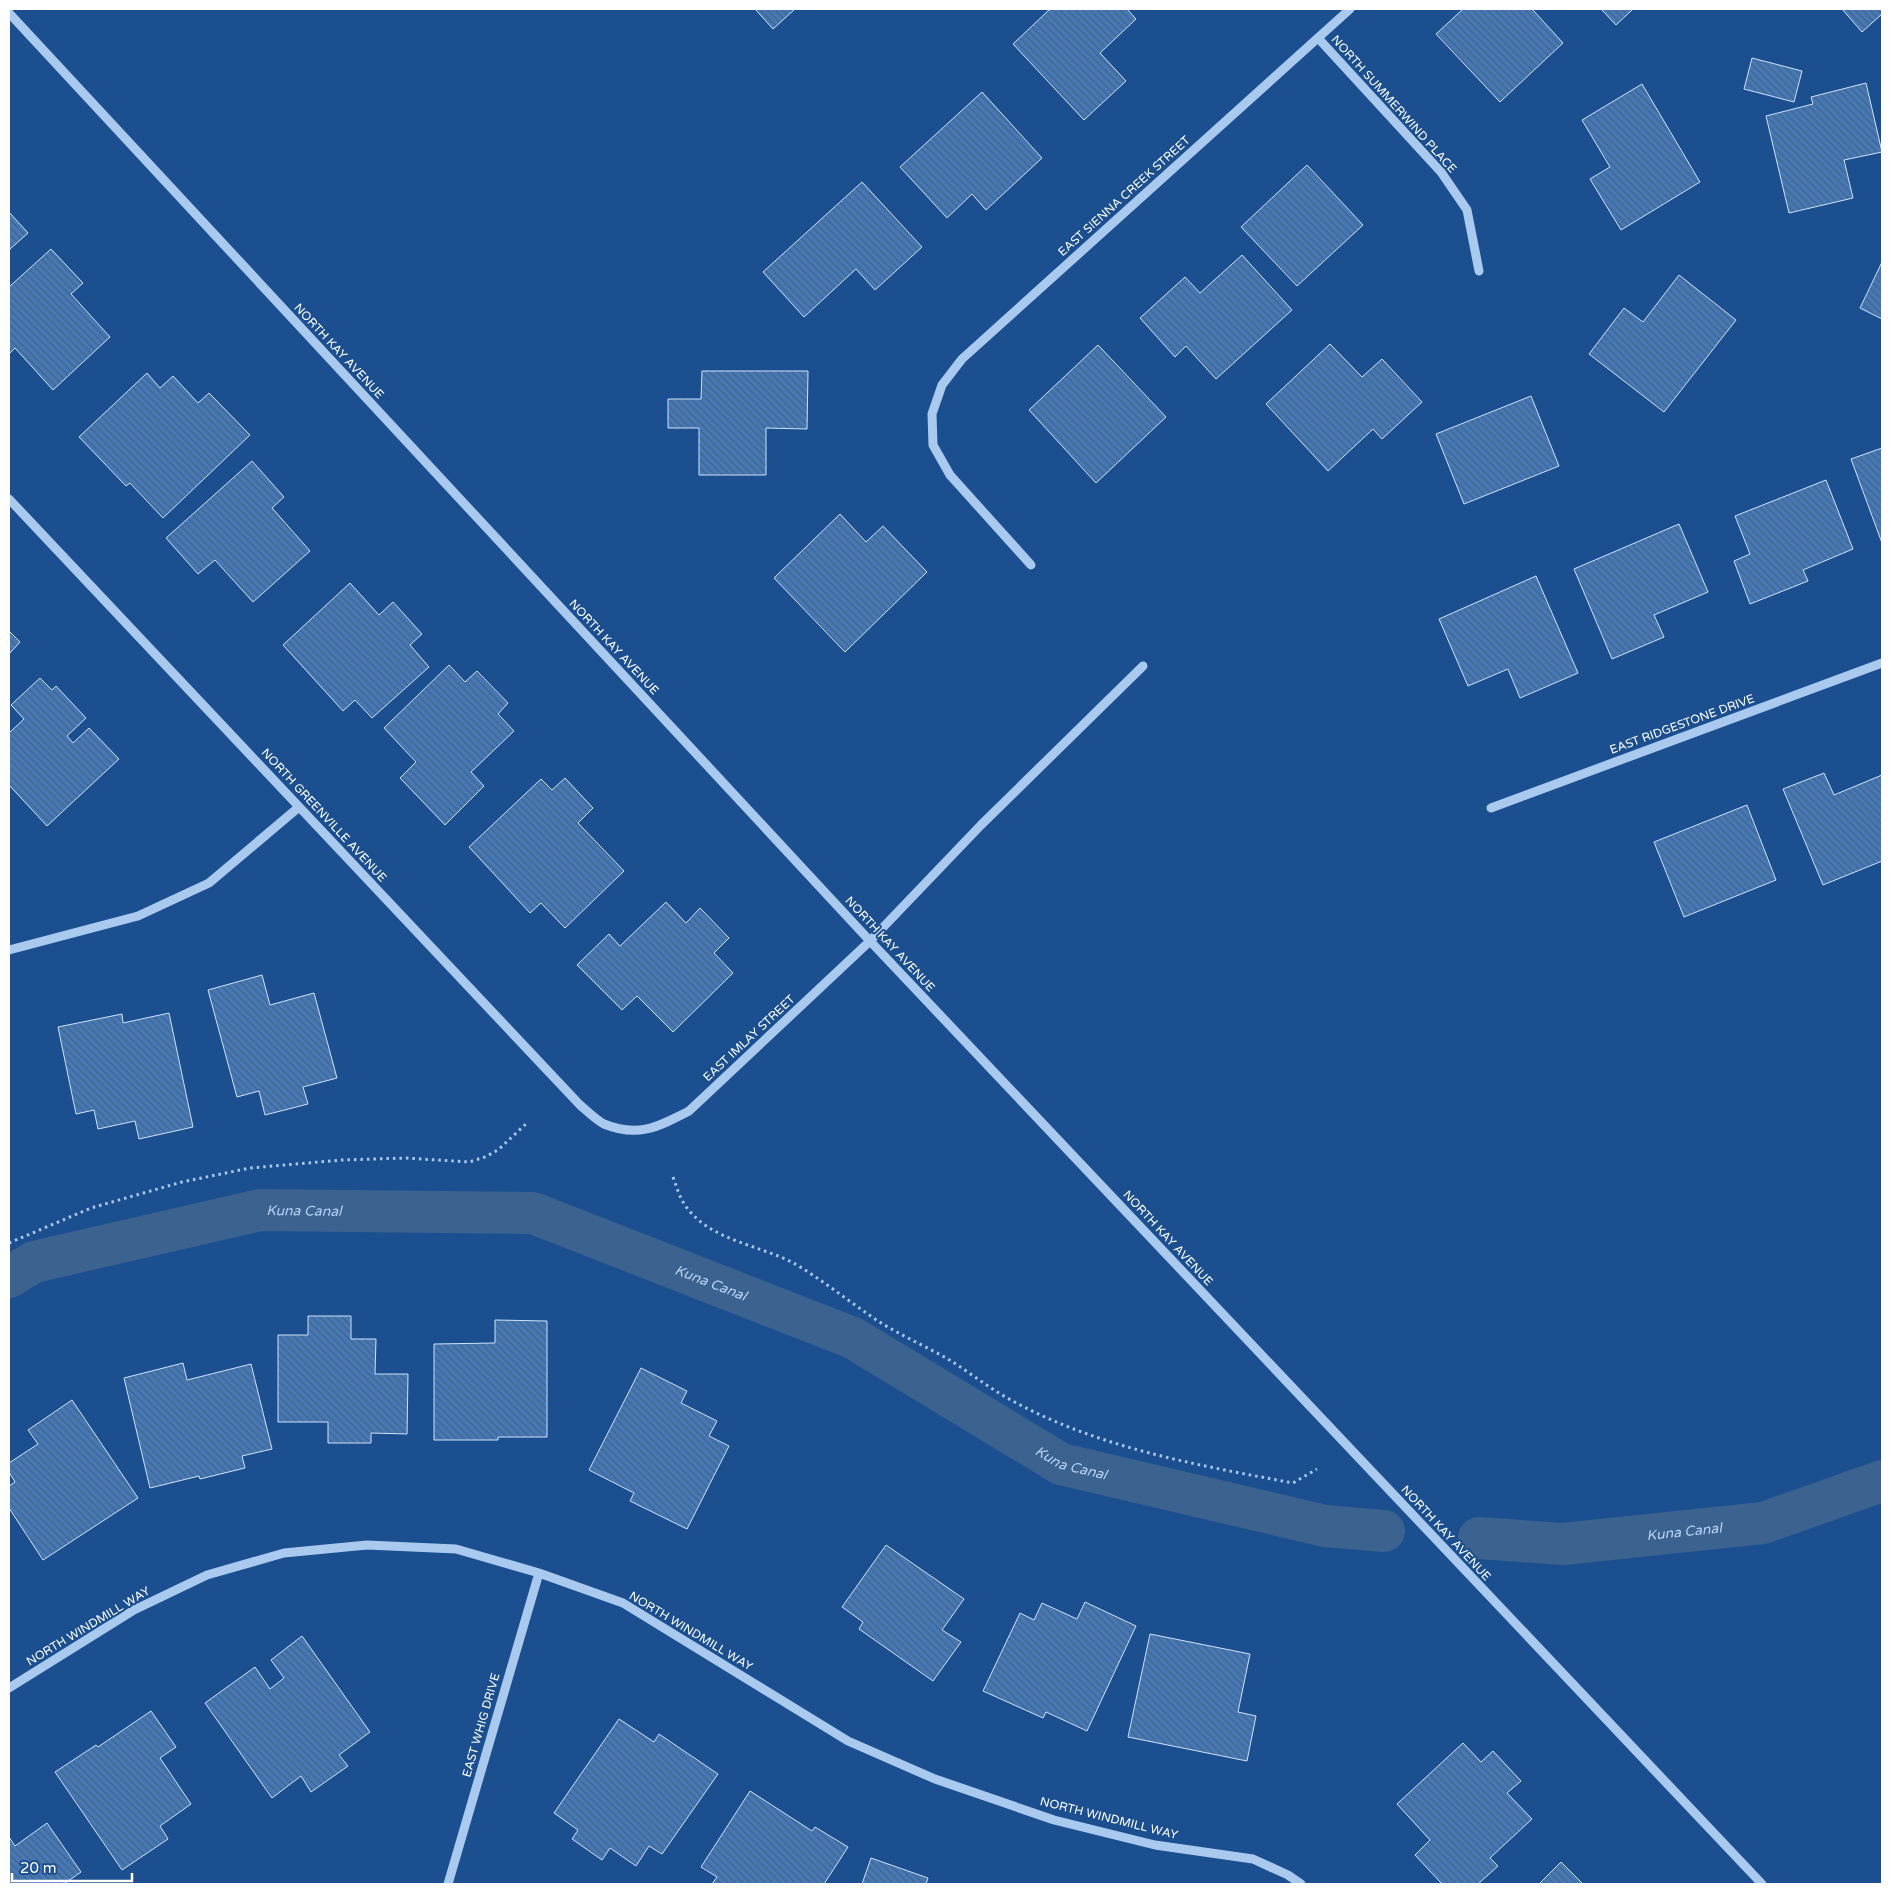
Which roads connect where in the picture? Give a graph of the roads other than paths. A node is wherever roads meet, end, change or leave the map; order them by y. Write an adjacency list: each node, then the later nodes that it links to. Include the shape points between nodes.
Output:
1 (1350, 9): 3 (street, EAST SIENNA CREEK STREET)
2 (9, 13): 11 (street, NORTH KAY AVENUE)
3 (1318, 38): 4 (street, NORTH SUMMERWIND PLACE, via 1446,180 1467,210); 6 (street, EAST SIENNA CREEK STREET, via 962,358 942,385 932,414 933,445 950,475)
4 (1479, 271)
5 (9, 498): 9 (street, NORTH GREENVILLE AVENUE)
6 (1031, 565)
7 (1882, 663): 10 (street, EAST RIDGESTONE DRIVE)
8 (1143, 666): 11 (street, EAST IMLAY STREET, via 980,825)
9 (299, 806): 12 (street, via 210,883 138,916); 13 (street, NORTH GREENVILLE AVENUE, via 580,1105 603,1123)
10 (1491, 808)
11 (870, 941): 13 (street, EAST IMLAY STREET, via 688,1111 663,1125); 18 (street, NORTH KAY AVENUE)
12 (9, 950)
13 (632, 1132)
14 (539, 1573): 15 (street, NORTH WINDMILL WAY, via 456,1549 367,1545 284,1553 207,1575 134,1610); 16 (street, EAST WHIG DRIVE); 17 (street, NORTH WINDMILL WAY, via 623,1603 848,1741 935,1779 1054,1820 1155,1845 1253,1859)
15 (9, 1688)
16 (448, 1884)
17 (1301, 1884)
18 (1762, 1884)

